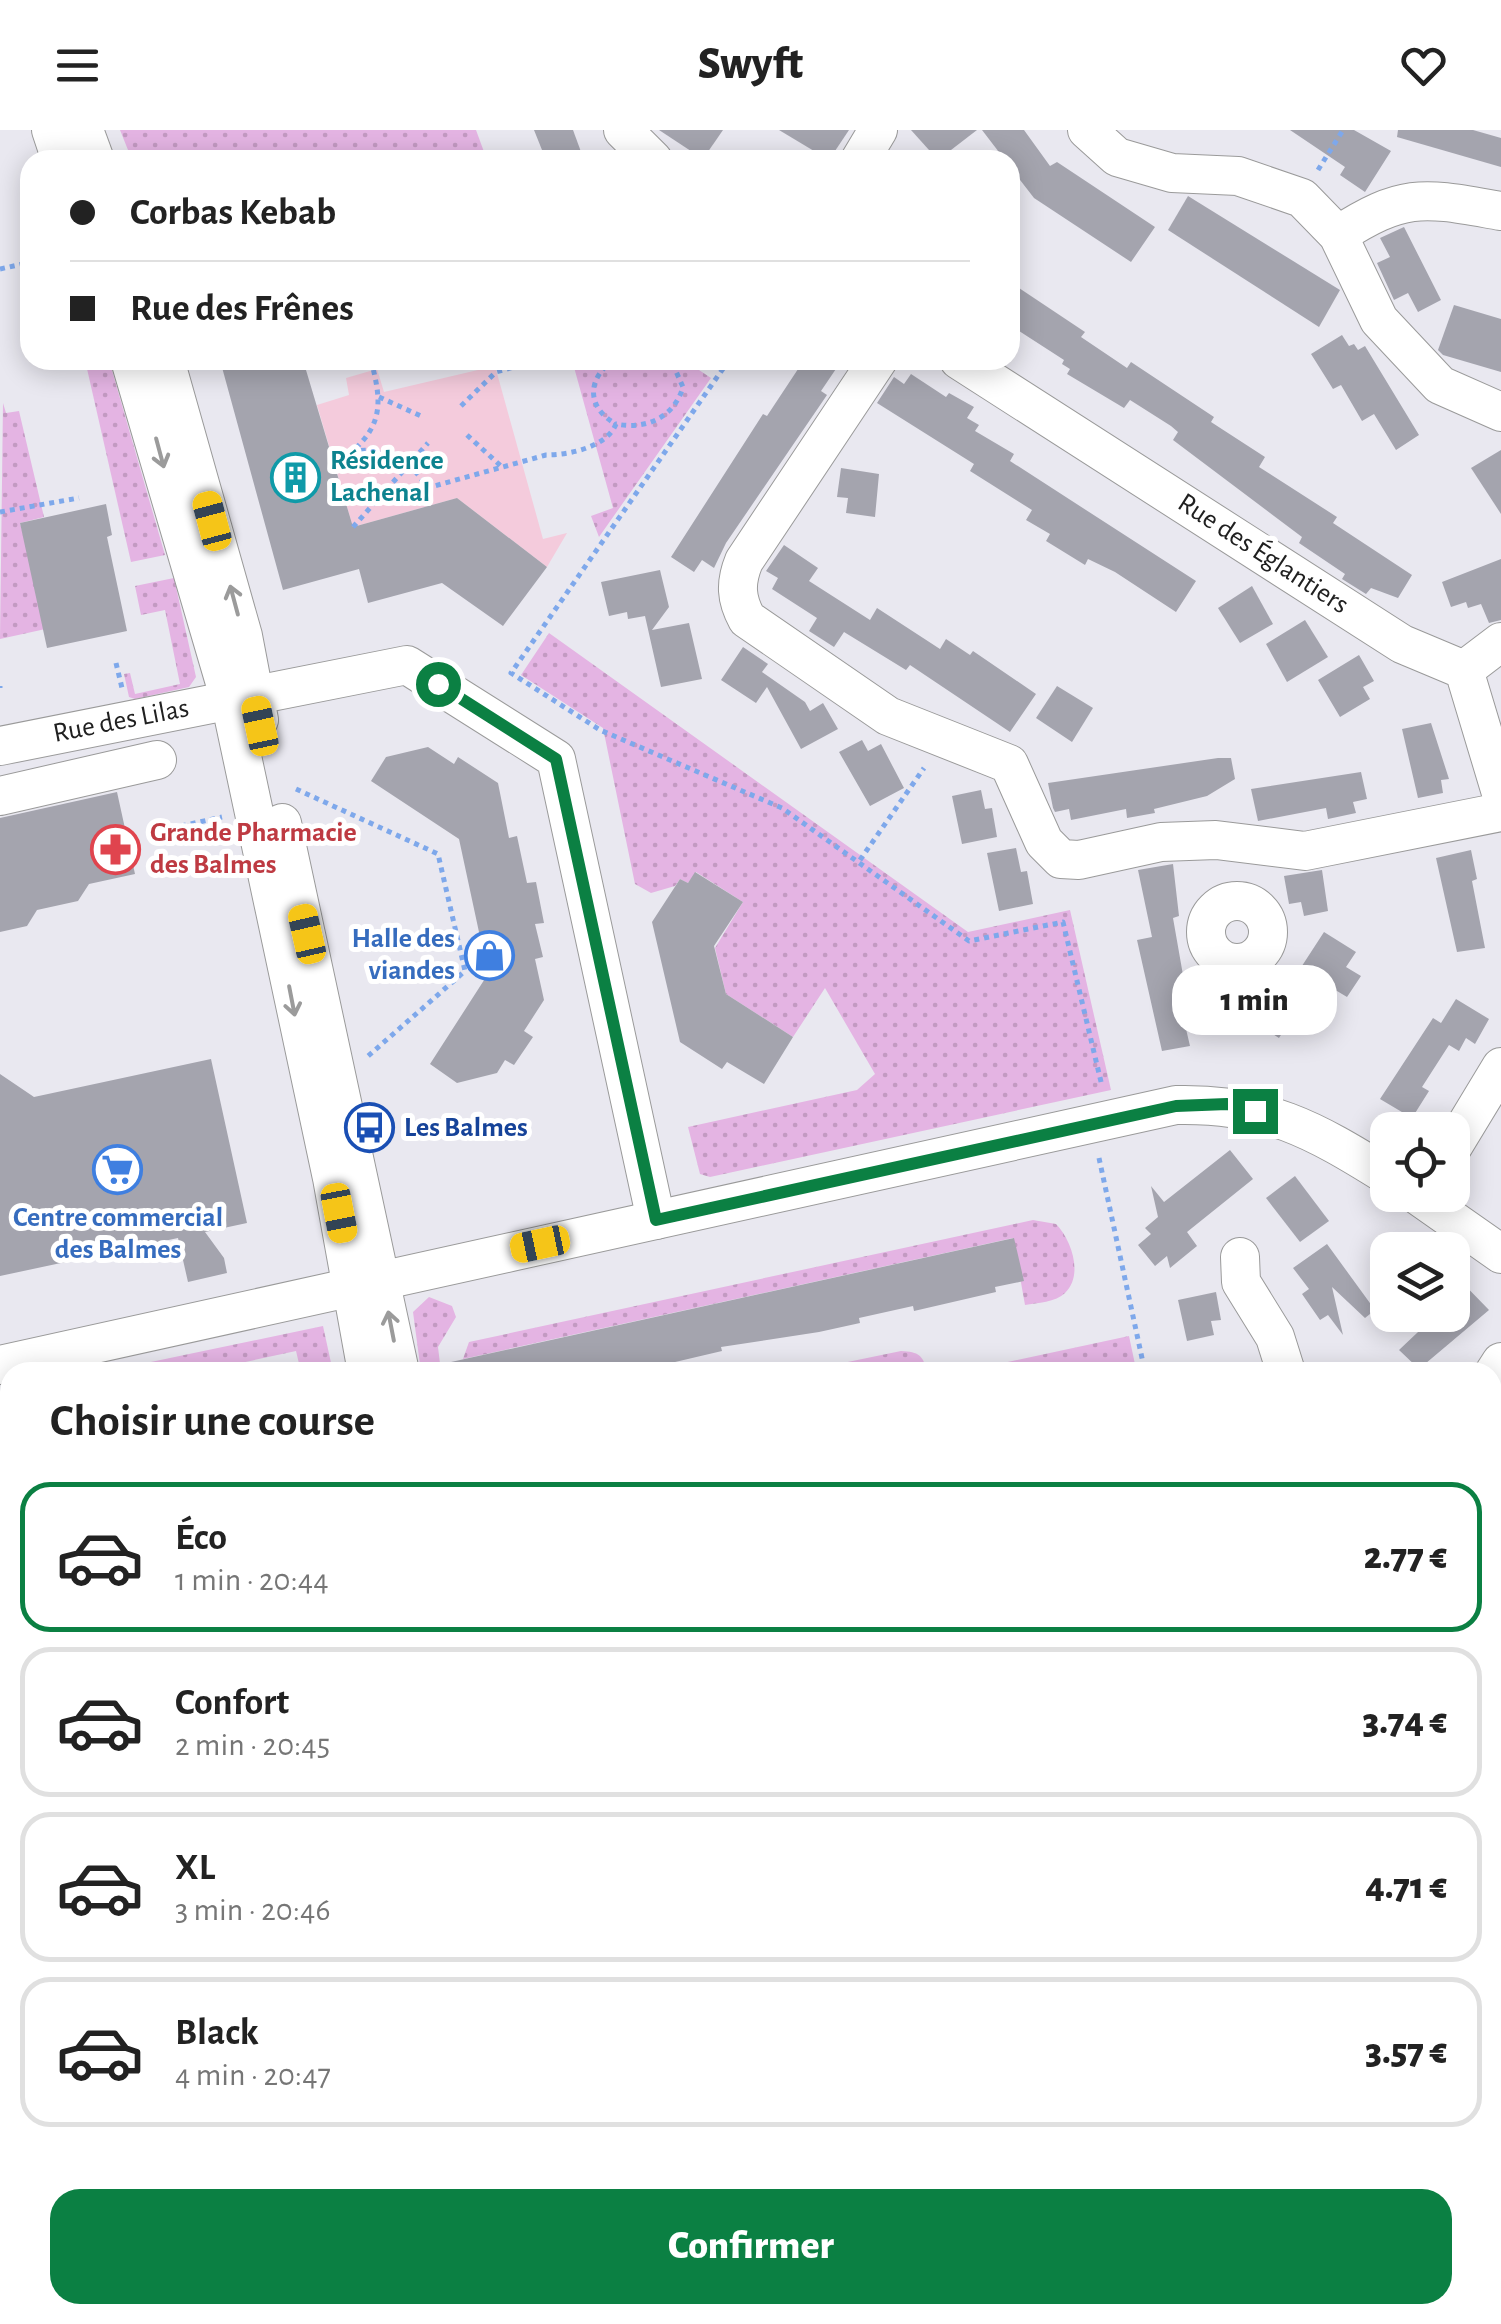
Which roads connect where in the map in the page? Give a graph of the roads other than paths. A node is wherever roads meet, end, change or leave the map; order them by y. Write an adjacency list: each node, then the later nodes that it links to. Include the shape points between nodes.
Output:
1 (623, 130): 3 (street)
2 (1087, 130): 5 (street, via 1117,157 1172,174 1238,176 1302,198)
3 (644, 150)
4 (1501, 211): 5 (street, via 1424,198 1371,213)
5 (1338, 235): 10 (street, via 1379,320 1440,385)
6 (133, 370): 13 (street, one-way to 13)
7 (168, 370): 13 (street, one-way to 7, via 243,636)
8 (871, 370): 19 (street, via 744,562 739,604 747,619 888,716 1009,764 1044,842 1061,859)
9 (975, 370): 12 (street, Rue des Églantiers, via 1402,644)
10 (1501, 412)
11 (1501, 642): 12 (street)
12 (1464, 670): 16 (street)
13 (242, 697): 14 (street, Rue des Lilas); 25 (street, Rue des Lilas, via 406,665 556,759); 28 (street)
14 (0, 746)
15 (157, 760): 17 (street)
16 (1501, 792)
17 (0, 796)
18 (1501, 812): 19 (street, via 1305,851)
19 (1216, 840): 20 (street)
20 (1229, 902)
21 (1500, 1071): 22 (street)
22 (1470, 1119)
23 (1370, 1165): 25 (street, via 1283,1118 1227,1104 1176,1106 1103,1132)
24 (1442, 1212): 26 (street)
25 (656, 1220): 28 (street)
26 (1501, 1254)
27 (1240, 1257): 32 (street, via 1241,1282 1275,1336)
28 (367, 1283): 29 (street); 30 (street); 31 (street, one-way to 28)
29 (13, 1362)
30 (367, 1362)
31 (396, 1362)
32 (1283, 1362)

